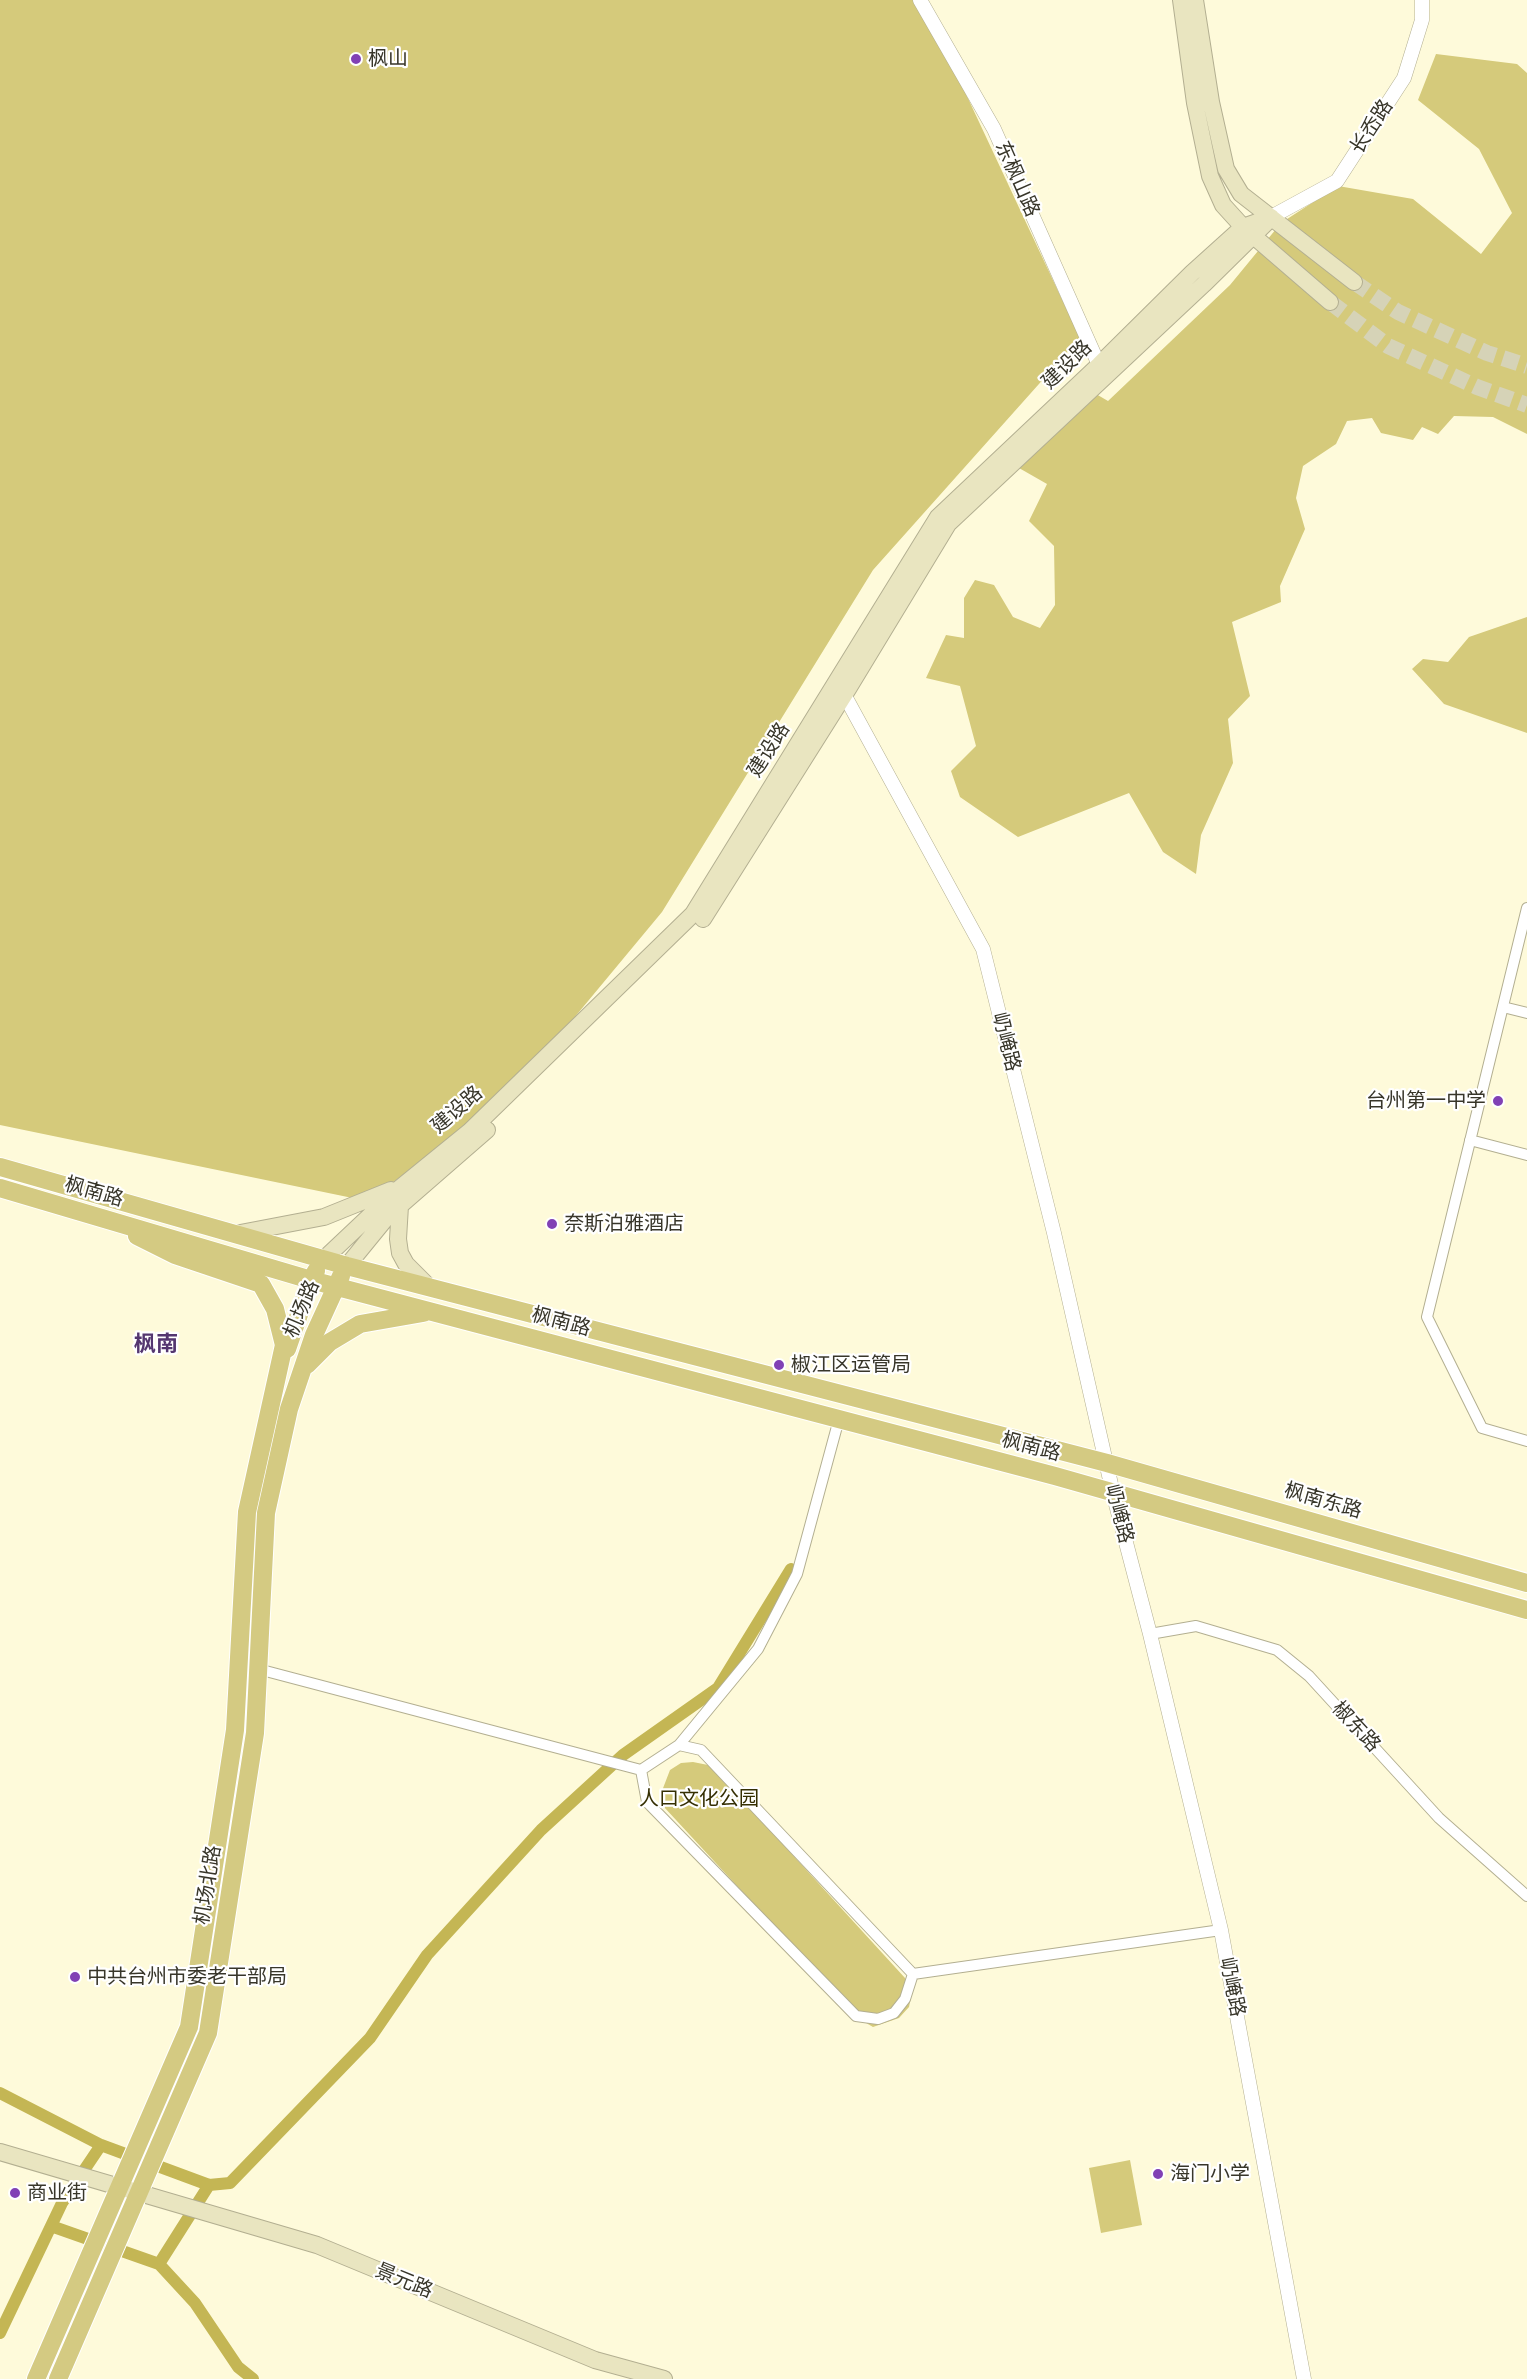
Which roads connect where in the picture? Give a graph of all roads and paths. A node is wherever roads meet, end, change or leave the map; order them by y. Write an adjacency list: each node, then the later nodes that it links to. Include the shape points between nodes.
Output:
1 (920, 0): 9 (street, 东枫山路, via 994,129)
2 (1181, 0): 6 (main road, via 1210,176 1223,206)
3 (1195, 0): 5 (main road, via 1226,169 1241,194)
4 (1422, 0): 5 (street, 长岙路, via 1422,20 1404,78 1337,181)
5 (1271, 217): 6 (main road, 建设路); 7 (main road)
6 (1249, 231): 8 (main road); 9 (main road, 建设路, via 1192,273); 10 (main road, 建设路, via 948,524)
7 (1354, 282)
8 (1330, 302)
9 (1100, 365): 10 (main road, 建设路, via 938,517)
10 (841, 688): 17 (main road, 建设路, via 693,914 470,1131); 19 (main road, 建设路, via 701,922 474,1142); 32 (street, 屷崦路, via 983,949)
11 (1527, 908): 12 (street)
12 (1503, 1007): 13 (street); 14 (street)
13 (1527, 1014)
14 (1470, 1140): 15 (street); 31 (street, via 1427,1317 1482,1428)
15 (1527, 1155)
16 (0, 1167): 21 (main road, 枫南路)
17 (403, 1185): 21 (main road, via 324,1217); 22 (main road, 建设路)
18 (0, 1188): 20 (main road, 枫南路)
19 (400, 1206): 23 (main road, 建设路); 26 (main road, via 400,1253)
20 (118, 1222): 24 (main road, 枫南路); 29 (main road, via 145,1242 175,1256 261,1284 282,1331 284,1345)
21 (234, 1234): 22 (main road, 枫南路)
22 (324, 1259): 23 (main road, 枫南路); 24 (main road, 建设路)
23 (347, 1266): 25 (main road, 机场路); 26 (main road, 枫南路)
24 (311, 1280): 25 (main road, 枫南路); 29 (main road, 机场路)
25 (335, 1286): 27 (main road, 枫南路); 28 (main road, 机场路)
26 (429, 1287): 32 (main road, 枫南路)
27 (434, 1312): 28 (main road, via 360,1324 330,1342); 30 (main road, 枫南路)
28 (302, 1371): 37 (main road, 机场北路, via 289,1409 266,1513)
29 (278, 1373): 44 (main road, 机场北路, via 247,1512 235,1730 189,2027)
30 (839, 1419): 33 (main road, 枫南路); 38 (street, via 797,1574 758,1649)
31 (1527, 1441)
32 (1107, 1463): 33 (street, 屷崦路); 34 (main road, 枫南东路)
33 (1113, 1492): 35 (main road, 枫南路); 36 (street, 屷崦路)
34 (1527, 1583)
35 (1527, 1610)
36 (1150, 1634): 40 (street, 椒东路, via 1196,1626 1277,1650 1309,1676 1439,1818); 41 (street, 屷崦路)
37 (258, 1669): 39 (street); 45 (main road, 机场北路, via 255,1733 208,2033)
38 (679, 1745): 39 (street); 42 (street, via 701,1750)
39 (641, 1770): 42 (street, via 647,1802 856,2016 878,2019 894,2013 905,2000)
40 (1527, 1896)
41 (1221, 1930): 42 (street); 49 (street, 屷崦路)
42 (913, 1974)
43 (0, 2152): 44 (main road, 景元路)
44 (113, 2185): 45 (main road, 景元路); 46 (main road, 机场北路)
45 (141, 2193): 47 (main road, 机场北路); 48 (main road, 景元路, via 317,2245 595,2360)
46 (36, 2379)
47 (58, 2379)
48 (664, 2379)
49 (1304, 2379)

